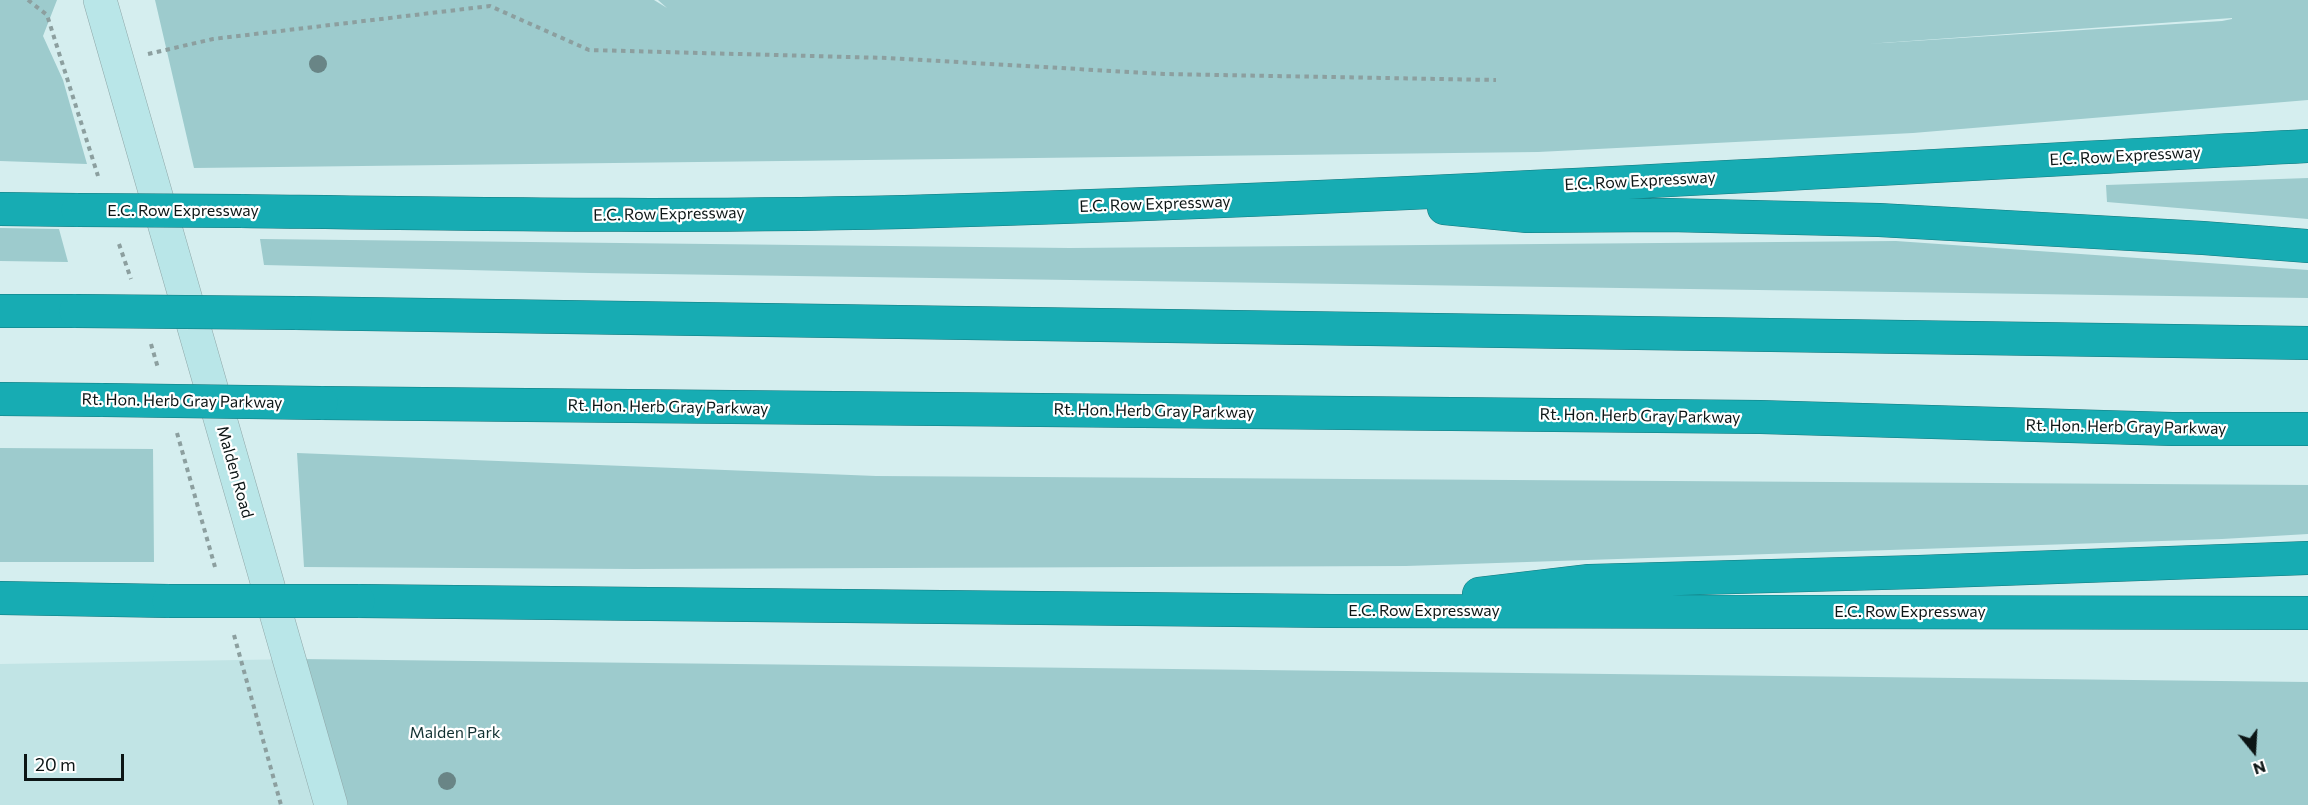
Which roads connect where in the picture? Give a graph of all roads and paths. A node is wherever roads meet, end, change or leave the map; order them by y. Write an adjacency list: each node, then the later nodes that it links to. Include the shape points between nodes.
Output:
1 (100, 0): 2 (main road, Malden Road)
2 (117, 61): 3 (path, via 213,39 490,6 589,50 886,58 1164,74); 16 (main road, Malden Road)
3 (1496, 80)
4 (2308, 146): 5 (highway, E.C. Row Expressway)
5 (1335, 197): 6 (highway, E.C. Row Expressway, bridge, via 920,212 565,215); 7 (highway, via 1527,216 1879,220)
6 (0, 209)
7 (2308, 246)
8 (0, 311): 9 (highway, bridge)
9 (2308, 343)
10 (0, 399): 11 (highway, Rt. Hon. Herb Gray Parkway, bridge, via 1760,417)
11 (2308, 429)
12 (2308, 558): 14 (highway, via 1589,581)
13 (0, 598): 14 (highway, E.C. Row Expressway, bridge)
14 (1331, 611): 15 (highway, E.C. Row Expressway)
15 (2308, 613)
16 (331, 805)

